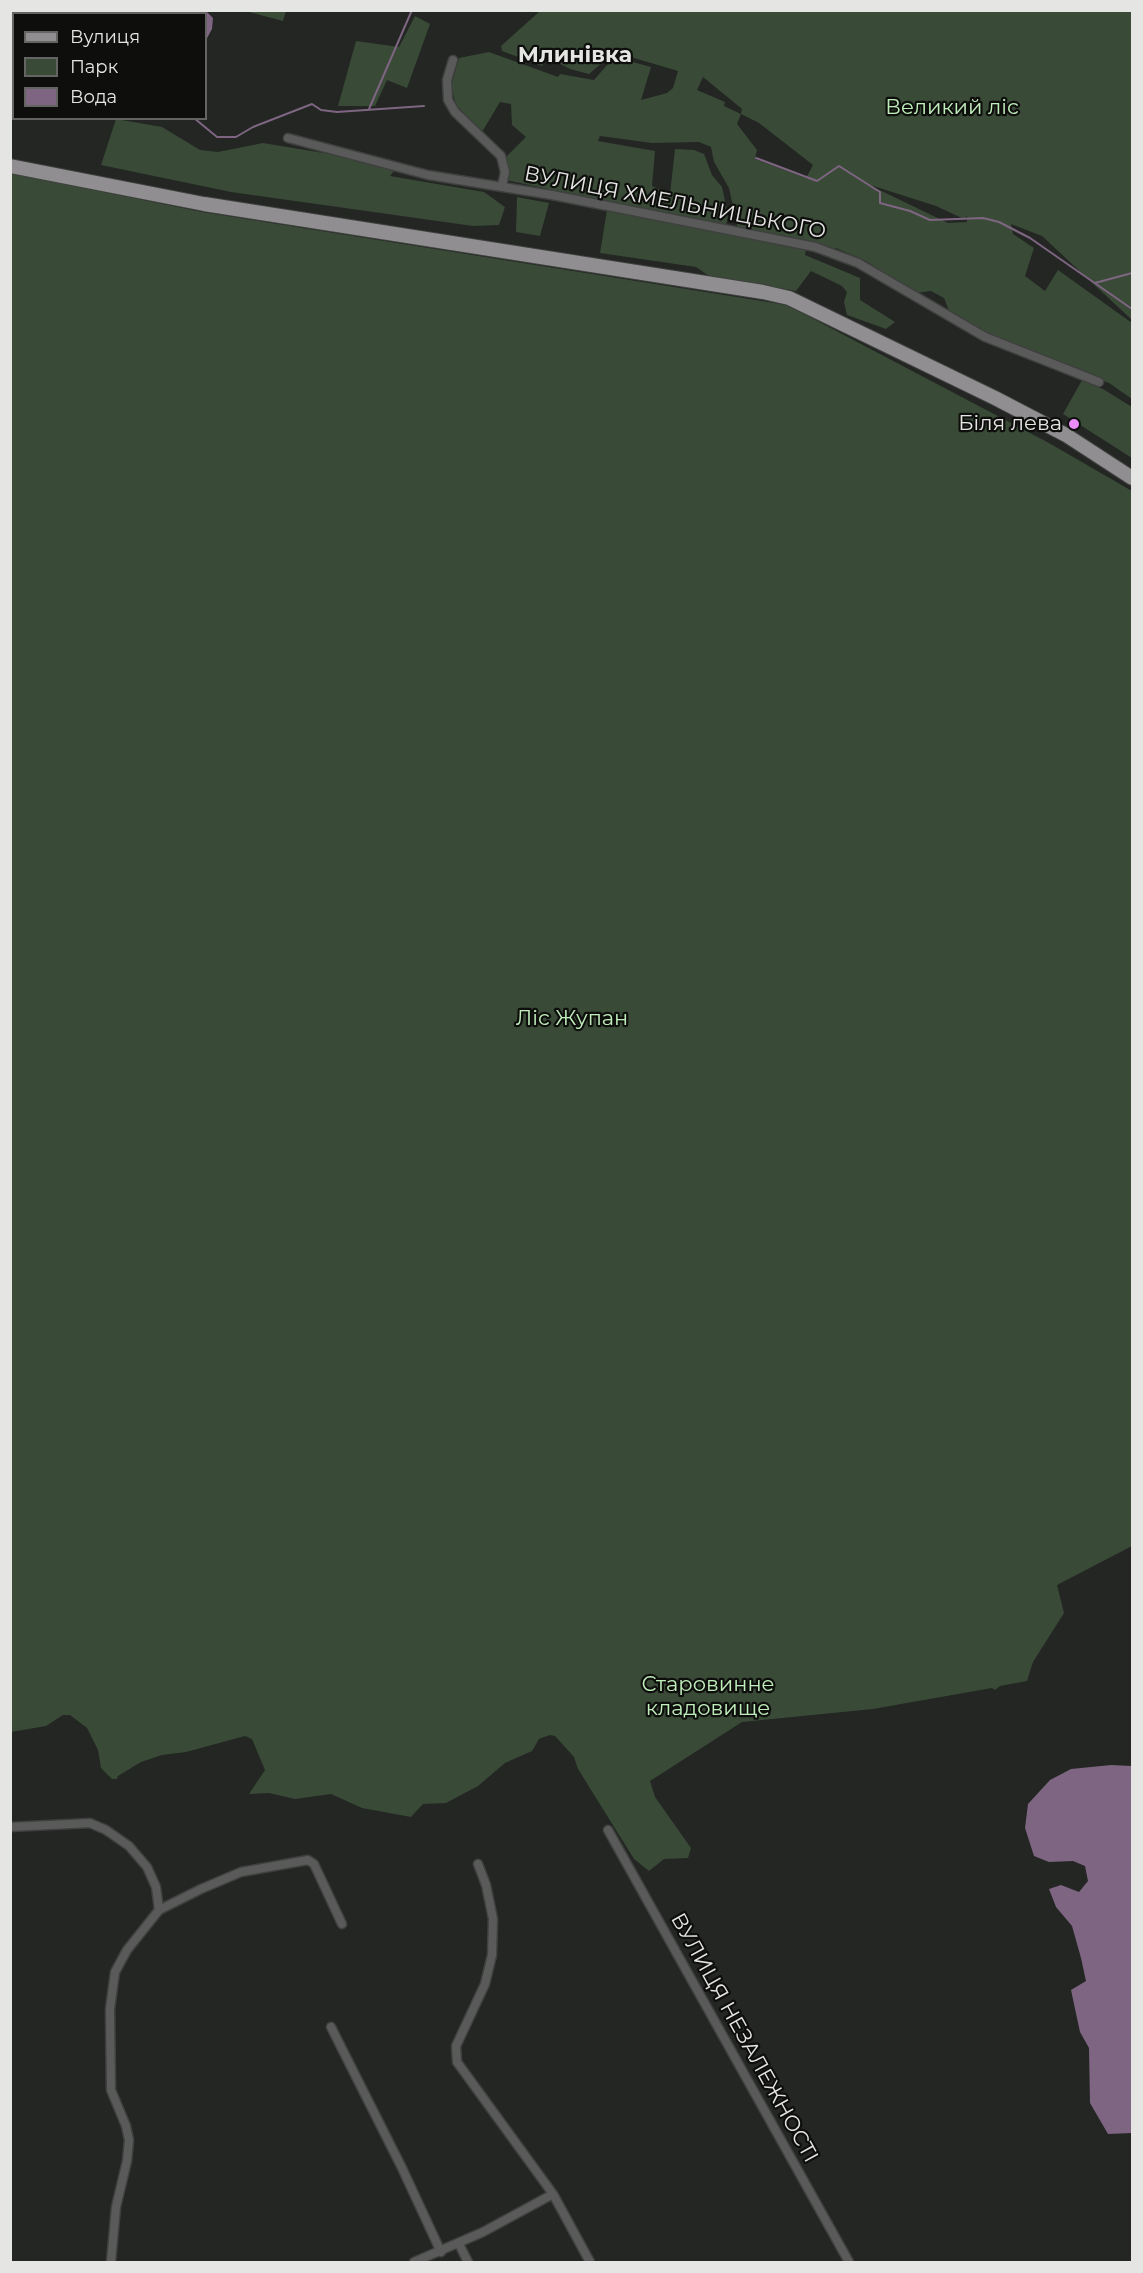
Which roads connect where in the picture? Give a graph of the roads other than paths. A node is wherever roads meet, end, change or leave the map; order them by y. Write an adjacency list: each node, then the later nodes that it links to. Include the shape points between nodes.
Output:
1 (453, 60): 4 (street, ВУЛИЦЯ ХМЕЛЬНИЦЬКОГО, via 447,86 452,108 501,156 505,172)
2 (288, 138): 4 (street, ВУЛИЦЯ ХМЕЛЬНИЦЬКОГО, via 428,175)
3 (10, 166): 6 (main road, via 204,204 789,298 1066,435)
4 (502, 186): 5 (street, ВУЛИЦЯ ХМЕЛЬНИЦЬКОГО, via 687,220 731,232 790,240 843,256 985,337)
5 (1099, 382)
6 (1132, 478)
7 (10, 1827): 10 (street, via 90,1823 106,1830 129,1846 147,1868 156,1887)
8 (608, 1830): 20 (street, ВУЛИЦЯ НЕЗАЛЕЖНОСТІ)
9 (478, 1864): 13 (street, via 493,1919 492,1955 485,1984 456,2046 458,2062)
10 (159, 1910): 11 (street, via 241,1872 308,1860 314,1864); 16 (street, via 127,1950 112,1984 111,2090 129,2140 116,2207)
11 (342, 1924)
12 (331, 2027): 15 (street)
13 (553, 2194): 14 (street); 19 (street)
14 (459, 2244): 15 (street); 18 (street)
15 (441, 2252): 17 (street)
16 (111, 2262)
17 (414, 2262)
18 (468, 2262)
19 (590, 2262)
20 (849, 2262)

